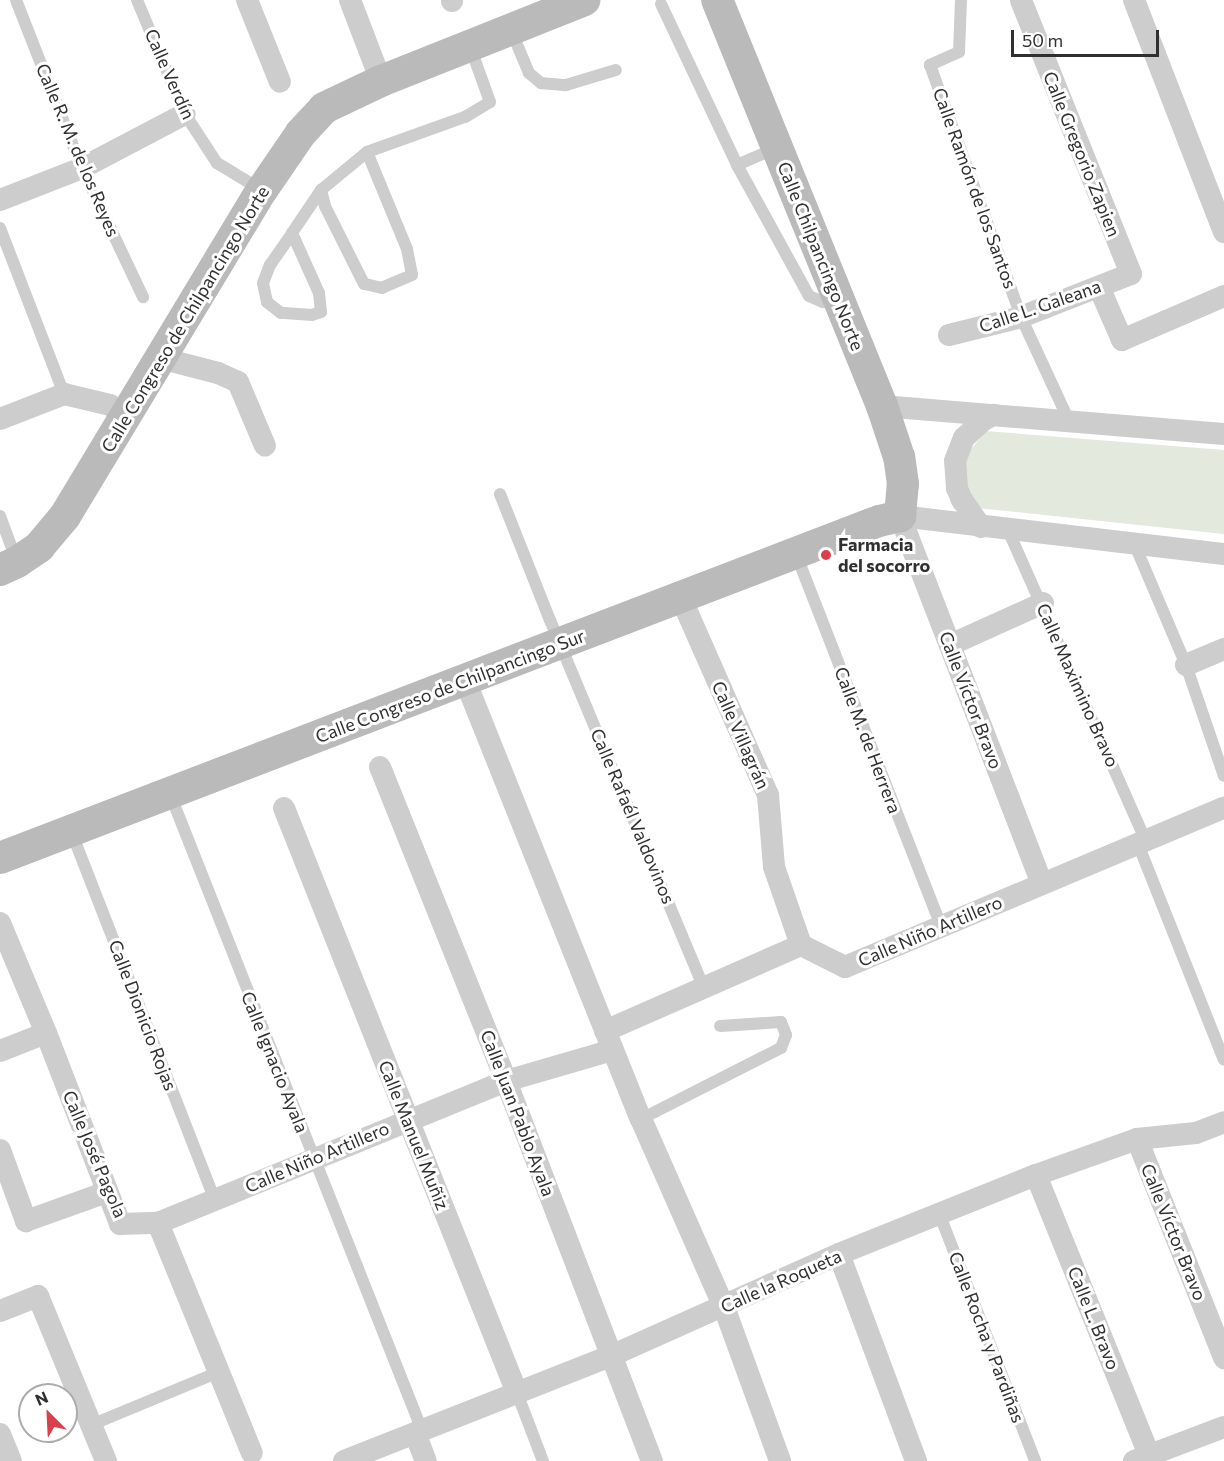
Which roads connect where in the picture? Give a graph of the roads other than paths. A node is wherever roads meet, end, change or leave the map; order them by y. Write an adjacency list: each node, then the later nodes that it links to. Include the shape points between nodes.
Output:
1 (16, 0): 20 (lane, Calle R. M. de los Reyes)
2 (137, 0): 16 (lane, Calle Verdín)
3 (247, 0): 15 (street)
4 (350, 0): 14 (street)
5 (717, 0): 17 (street, Calle Chilpancingo Norte)
6 (961, 0): 32 (lane, Calle Ramón de los Santos, via 959,52 930,65)
7 (1021, 0): 27 (street, Calle Gregorio Zapien)
8 (1134, 0): 25 (street)
9 (572, 2): 11 (street, Calle Congreso de Chilpancingo Norte)
10 (661, 4): 19 (lane)
11 (511, 29): 12 (street, Calle Congreso de Chilpancingo Norte); 13 (lane, via 529,74 541,83 566,85)
12 (470, 45): 14 (street, Calle Congreso de Chilpancingo Norte); 18 (lane, via 490,102 465,117)
13 (616, 70)
14 (381, 81): 21 (street, Calle Congreso de Chilpancingo Norte, via 324,108 301,133)
15 (280, 82)
16 (185, 114): 20 (street); 21 (lane, Calle Verdín, via 217,163)
17 (777, 148): 19 (lane); 31 (street, Calle Chilpancingo Norte)
18 (367, 153): 22 (lane); 22 (lane, via 407,249 412,275 382,288 364,284 325,206)
19 (737, 165): 31 (lane, via 809,296 824,302)
20 (82, 168): 23 (street); 30 (lane, Calle R. M. de los Reyes)
21 (262, 190): 34 (street, Calle Congreso de Chilpancingo Norte)
22 (321, 190): 26 (lane)
23 (0, 200)
24 (0, 228): 35 (lane)
25 (1224, 232)
26 (292, 233): 26 (lane, via 270,265 263,284 267,302 281,314 312,315 321,312 319,293)
27 (1131, 274): 28 (street, Calle L. Galeana)
28 (1099, 287): 29 (street, via 1122,340); 32 (street, Calle L. Galeana)
29 (1224, 296)
30 (143, 297)
31 (838, 298): 36 (street, Calle Chilpancingo Norte)
32 (1021, 317): 33 (street, Calle L. Galeana); 40 (lane, Calle Ramón de los Santos)
33 (949, 335)
34 (160, 358): 38 (street, Calle Congreso de Chilpancingo Norte); 42 (street, via 238,382)
35 (64, 394): 38 (street, via 110,405); 39 (street)
36 (882, 406): 37 (street); 45 (street, Calle Chilpancingo Norte, via 899,457 903,484)
37 (993, 415): 40 (street); 46 (street, via 964,438 955,461 957,488)
38 (127, 416): 51 (street, Calle Congreso de Chilpancingo Norte, via 65,516 39,547)
39 (0, 419)
40 (1069, 421): 41 (street)
41 (1224, 434)
42 (266, 446)
43 (500, 494): 54 (lane, Calle Rafaél Valdovinos)
44 (0, 516): 51 (lane)
45 (900, 516): 46 (street); 49 (street, Calle Congreso de Chilpancingo Sur); 55 (street, Calle Víctor Bravo)
46 (981, 527): 47 (street)
47 (1008, 530): 48 (street); 53 (lane, Calle Maximino Bravo)
48 (1134, 543): 50 (street); 57 (lane)
49 (795, 553): 52 (street, Calle Congreso de Chilpancingo Sur); 69 (lane, Calle M. de Herrera)
50 (1224, 554)
51 (9, 566)
52 (681, 598): 54 (street, Calle Congreso de Chilpancingo Sur); 70 (street, Calle Villagrán, via 768,795 774,867)
53 (1043, 603): 55 (street); 65 (lane, Calle Maximino Bravo)
54 (561, 645): 58 (street, Calle Congreso de Chilpancingo Sur); 71 (lane, Calle Rafaél Valdovinos)
55 (950, 645): 67 (street, Calle Víctor Bravo)
56 (1224, 649): 57 (street)
57 (1186, 665): 60 (lane)
58 (465, 680): 61 (street, Calle Congreso de Chilpancingo Sur); 74 (street)
59 (380, 767): 77 (street, Calle Juan Pablo Ayala)
60 (1224, 776)
61 (169, 793): 64 (street, Calle Congreso de Chilpancingo Sur); 83 (lane, Calle Ignacio Ayala)
62 (284, 808): 78 (street, Calle Manuel Muñiz)
63 (1224, 808): 65 (street, Calle Niño Artillero)
64 (70, 830): 66 (street, Calle Congreso de Chilpancingo Sur); 86 (lane, Calle Dionicio Rojas)
65 (1142, 842): 67 (street, Calle Niño Artillero); 76 (lane, Calle Maximino Bravo)
66 (0, 858)
67 (1042, 884): 69 (street, Calle Niño Artillero)
68 (0, 923): 73 (street, Calle José Pagola)
69 (941, 926): 70 (street, Calle Niño Artillero, via 845,967)
70 (801, 945): 71 (street, Calle Niño Artillero)
71 (705, 988): 74 (street, Calle Niño Artillero)
72 (720, 1026): 79 (lane, via 781,1022 786,1035 781,1048)
73 (46, 1033): 75 (street); 85 (street, Calle José Pagola)
74 (609, 1041): 77 (street, Calle Niño Artillero); 79 (street)
75 (0, 1051)
76 (1224, 1060)
77 (506, 1081): 78 (street, Calle Niño Artillero); 92 (street, Calle Juan Pablo Ayala)
78 (408, 1119): 83 (street, Calle Niño Artillero); 95 (street, Calle Manuel Muñiz)
79 (641, 1119): 90 (street)
80 (1224, 1122): 81 (street, Calle la Roqueta, via 1196,1133)
81 (1137, 1139): 84 (street, Calle la Roqueta); 93 (street, Calle Víctor Bravo)
82 (0, 1150): 85 (street, via 26,1221)
83 (314, 1158): 86 (street, Calle Niño Artillero); 98 (lane, Calle Ignacio Ayala)
84 (1036, 1175): 87 (street, Calle la Roqueta); 101 (street, Calle L. Bravo)
85 (107, 1192): 88 (street, Calle José Pagola, via 120,1224)
86 (215, 1200): 88 (street, Calle Niño Artillero)
87 (939, 1214): 89 (street, Calle la Roqueta); 110 (lane, Calle Rocha y Pardiñas)
88 (158, 1223): 94 (street)
89 (839, 1254): 90 (street, Calle la Roqueta); 109 (street)
90 (724, 1307): 92 (street, Calle la Roqueta); 108 (street)
91 (0, 1311): 96 (street, via 38,1296)
92 (613, 1355): 95 (street, Calle la Roqueta); 107 (street, Calle Juan Pablo Ayala)
93 (1224, 1358)
94 (219, 1372): 96 (lane); 100 (street)
95 (517, 1393): 98 (street, Calle la Roqueta); 106 (lane, Calle Manuel Muñiz)
96 (91, 1425): 103 (street)
97 (1224, 1427): 101 (street)
98 (419, 1431): 104 (street, Calle la Roqueta); 105 (street, Calle Ignacio Ayala)
99 (0, 1434): 102 (street)
100 (252, 1453)
101 (1145, 1459)
102 (11, 1461)
103 (106, 1461)
104 (344, 1461)
105 (426, 1461)
106 (543, 1461)
107 (652, 1461)
108 (780, 1461)
109 (916, 1461)
110 (1035, 1461)

